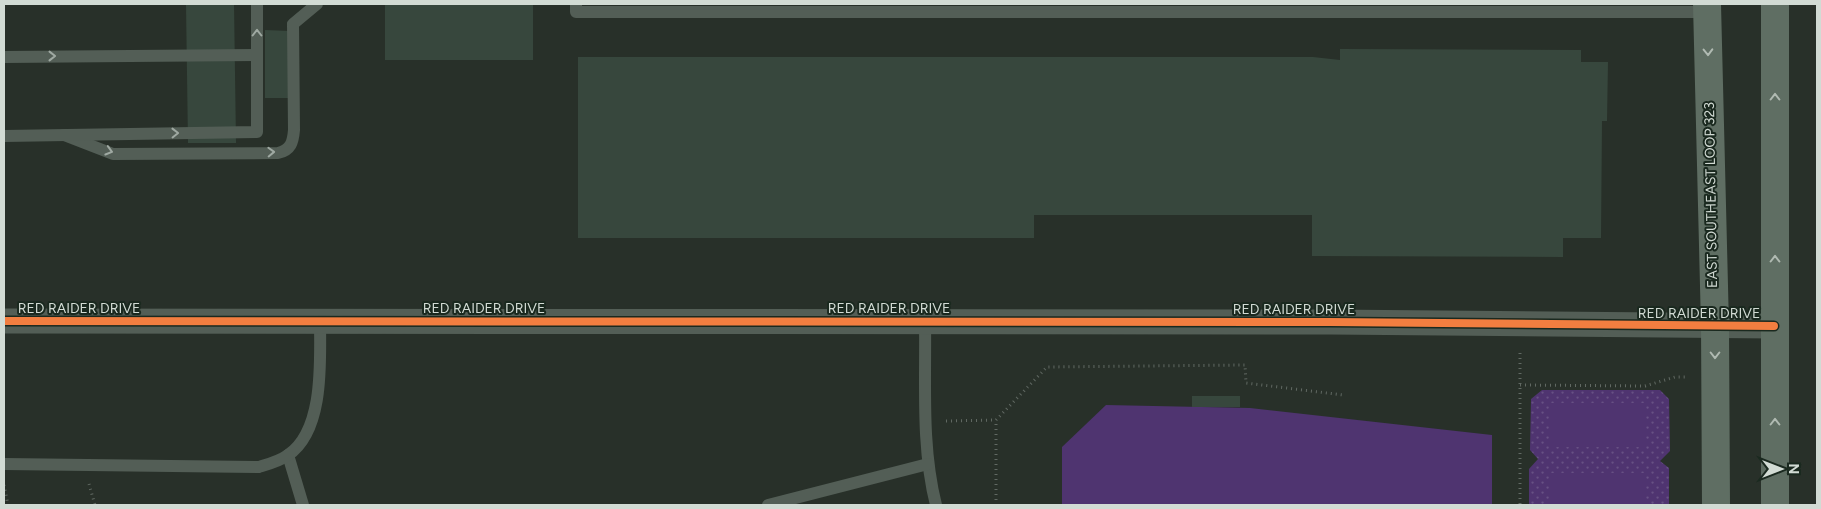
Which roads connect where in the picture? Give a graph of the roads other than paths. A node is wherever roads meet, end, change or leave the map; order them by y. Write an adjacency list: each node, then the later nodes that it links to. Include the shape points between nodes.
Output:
1 (257, 4): 8 (lane, one-way to 1)
2 (317, 4): 10 (lane, one-way to 2, via 113,154 284,151 292,144 294,130 293,24)
3 (576, 4): 5 (lane, via 576,12)
4 (1775, 4): 16 (highway, one-way to 4)
5 (930, 8): 6 (lane)
6 (1343, 8): 7 (lane)
7 (1707, 8): 15 (highway, EAST SOUTHEAST LOOP 323, one-way to 15)
8 (257, 55): 9 (lane, one-way to 8); 10 (lane, one-way to 8, via 257,132)
9 (4, 56)
10 (64, 135): 11 (lane)
11 (4, 136)
12 (320, 320): 13 (street, RED RAIDER DRIVE); 14 (street, RED RAIDER DRIVE); 17 (lane, via 319,396 306,432)
13 (4, 321)
14 (926, 321): 15 (street, RED RAIDER DRIVE); 19 (lane)
15 (1715, 326): 16 (street, RED RAIDER DRIVE); 23 (highway, EAST SOUTHEAST LOOP 323, one-way to 23)
16 (1774, 326): 24 (highway, one-way to 16)
17 (288, 455): 18 (lane, via 259,467); 20 (lane)
18 (4, 464)
19 (928, 464): 21 (lane); 22 (lane)
20 (302, 505)
21 (768, 505)
22 (936, 505)
23 (1716, 505)
24 (1775, 505)

